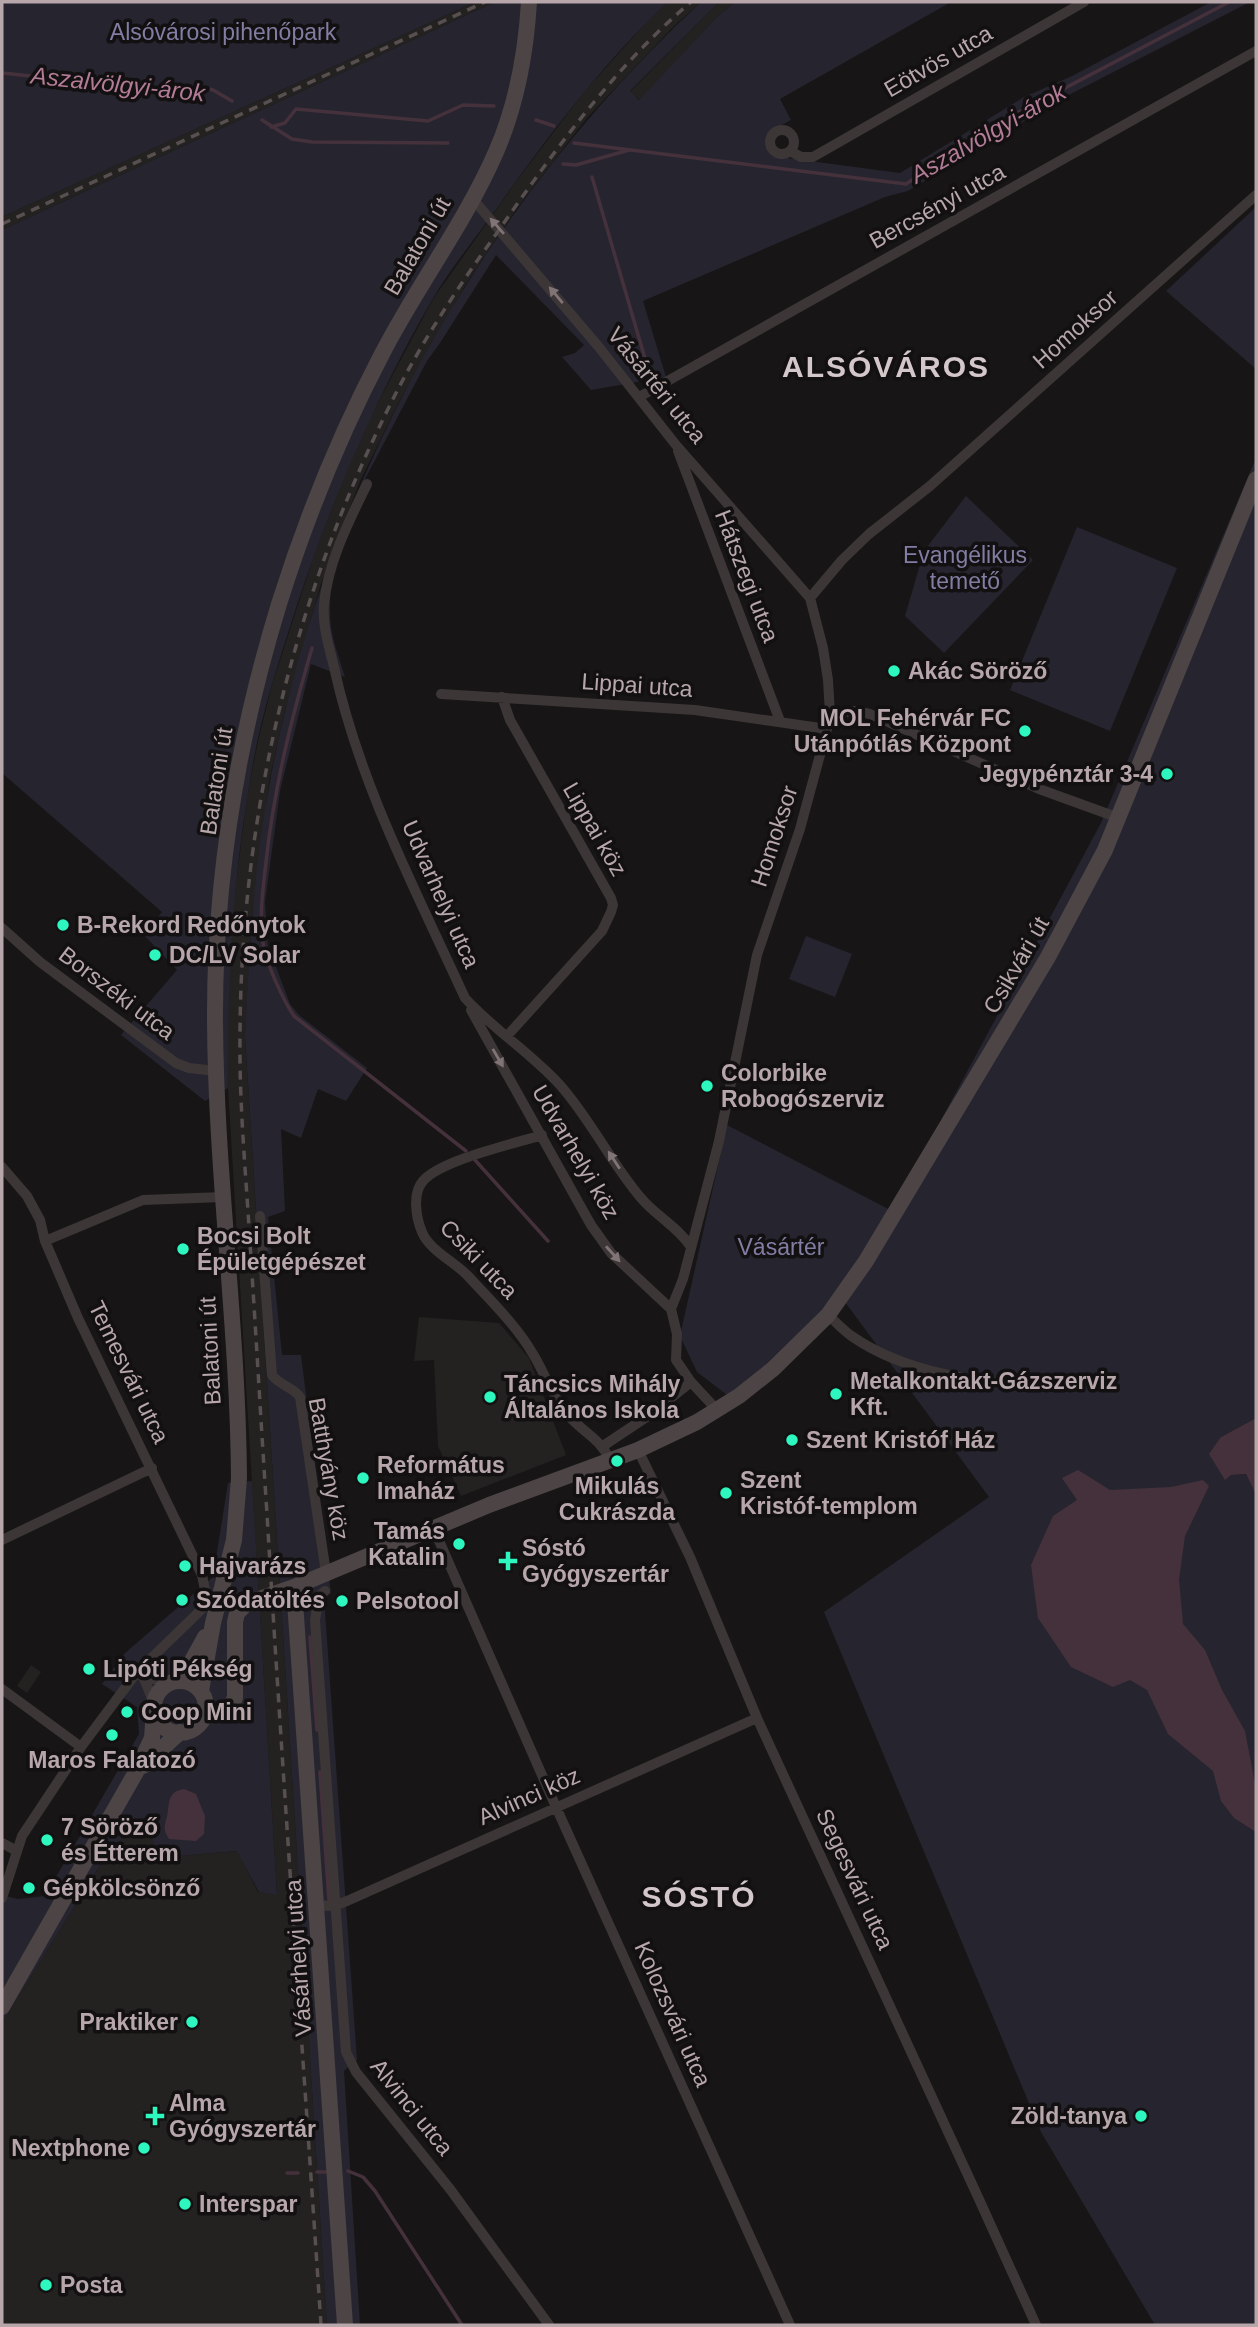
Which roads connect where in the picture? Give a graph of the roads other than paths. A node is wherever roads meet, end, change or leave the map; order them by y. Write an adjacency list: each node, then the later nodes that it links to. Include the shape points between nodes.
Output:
1 (528, 2): 6 (street, Balatoni út, via 520,70 506,126)
2 (1084, 2): 4 (street, Eötvös utca, via 813,157)
3 (1256, 51): 7 (street, Bercsényi utca)
4 (790, 150)
5 (1256, 195): 11 (street, Homoksor, via 930,486 869,534)
6 (476, 203): 7 (street, Vásártéri utca, one-way to 6); 21 (street, Balatoni út, via 388,341 344,431 278,608 247,728 226,858 216,974)
7 (639, 397): 8 (street, Vásártéri utca)
8 (676, 445): 11 (street, Vásártéri utca); 15 (street, Hátszegi utca)
9 (1256, 479): 17 (street, Csikvári út)
10 (367, 484): 19 (street, Udvarhelyi utca, via 331,573 324,607 326,629 342,706 377,802)
11 (810, 598): 14 (street, Homoksor, via 823,648)
12 (442, 694): 13 (street, Lippai utca)
13 (502, 697): 15 (street, Lippai utca, via 695,710); 20 (street, Lippai köz, via 510,720 613,905 602,931)
14 (830, 714): 16 (street, Homoksor); 17 (street, via 870,714 1039,789)
15 (779, 721): 16 (street, Lippai utca)
16 (827, 729): 27 (street, Homoksor, via 758,955 719,1141)
17 (1119, 818): 29 (street, Csikvári út, via 1048,957 866,1261)
18 (2, 928): 21 (street, Borszéki utca, via 40,962 176,1063)
19 (465, 998): 20 (street, Udvarhelyi utca); 22 (street, Udvarhelyi köz, one-way to 22)
20 (506, 1036): 27 (street, Udvarhelyi utca, one-way to 20, via 642,1200 565,1091)
21 (216, 1070): 24 (street, Balatoni út)
22 (541, 1135): 28 (street, Udvarhelyi köz, one-way to 28, via 579,1207 611,1253); 34 (street, Csiki utca, via 431,1174 421,1183 417,1212 428,1241 505,1317 533,1353 563,1409)
23 (2, 1167): 26 (street, Temesvári utca, via 27,1195)
24 (223, 1196): 26 (street, via 142,1200); 41 (street, Balatoni út, via 239,1478 234,1540)
25 (260, 1216): 38 (street, Batthyány köz, via 272,1375 300,1397)
26 (45, 1241): 35 (street, Temesvári utca)
27 (691, 1247): 28 (street, Homoksor)
28 (671, 1309): 30 (street, via 677,1334 676,1360)
29 (828, 1315): 31 (street, via 851,1336 903,1362 975,1379); 32 (street, Csikvári út, via 773,1369)
30 (691, 1382): 32 (street); 34 (street)
31 (1042, 1387)
32 (717, 1410): 33 (street, Csikvári út)
33 (638, 1450): 34 (street, Csikvári út); 49 (street, Segesvári utca, via 690,1557)
34 (606, 1453): 36 (street, Csikvári út)
35 (152, 1468): 37 (street); 42 (street, Temesvári utca, via 205,1582 205,1601 195,1618)
36 (433, 1527): 38 (street, Csikvári út); 53 (street, Kolozsvári utca)
37 (2, 1540)
38 (326, 1573): 39 (street, Csikvári út)
39 (294, 1587): 44 (street, Csikvári út, via 247,1603 237,1613); 59 (street, Vásárhelyi utca)
40 (325, 1591): 58 (street, Alvinci utca, via 315,1612)
41 (213, 1623): 43 (street, Balatoni út, via 189,1666); 46 (street, Balatoni út)
42 (140, 1674): 43 (street); 47 (street); 51 (street)
43 (173, 1682): 46 (street, via 189,1683); 47 (street, via 160,1690)
44 (234, 1684): 46 (street, via 224,1698); 48 (street, via 232,1705)
45 (2, 1689): 51 (street)
46 (202, 1693): 48 (street)
47 (154, 1706): 50 (street, via 156,1717 166,1728); 52 (street, via 152,1738)
48 (203, 1717): 50 (street, via 191,1730)
49 (757, 1718): 53 (street, Alvinci köz); 64 (street, Segesvári utca)
50 (180, 1732): 52 (street)
51 (81, 1747): 55 (street, via 26,1829)
52 (136, 1772): 60 (street)
53 (556, 1807): 58 (street, Alvinci köz); 63 (street, Kolozsvári utca)
54 (2, 1843): 55 (street)
55 (16, 1857): 56 (street)
56 (4, 1886): 57 (street)
57 (2, 1898)
58 (336, 1905): 59 (street, Alvinci köz); 62 (street, Alvinci utca, via 349,2060)
59 (317, 1906): 61 (street, Vásárhelyi utca)
60 (2, 2007)
61 (345, 2325)
62 (548, 2325)
63 (790, 2325)
64 (1035, 2325)

